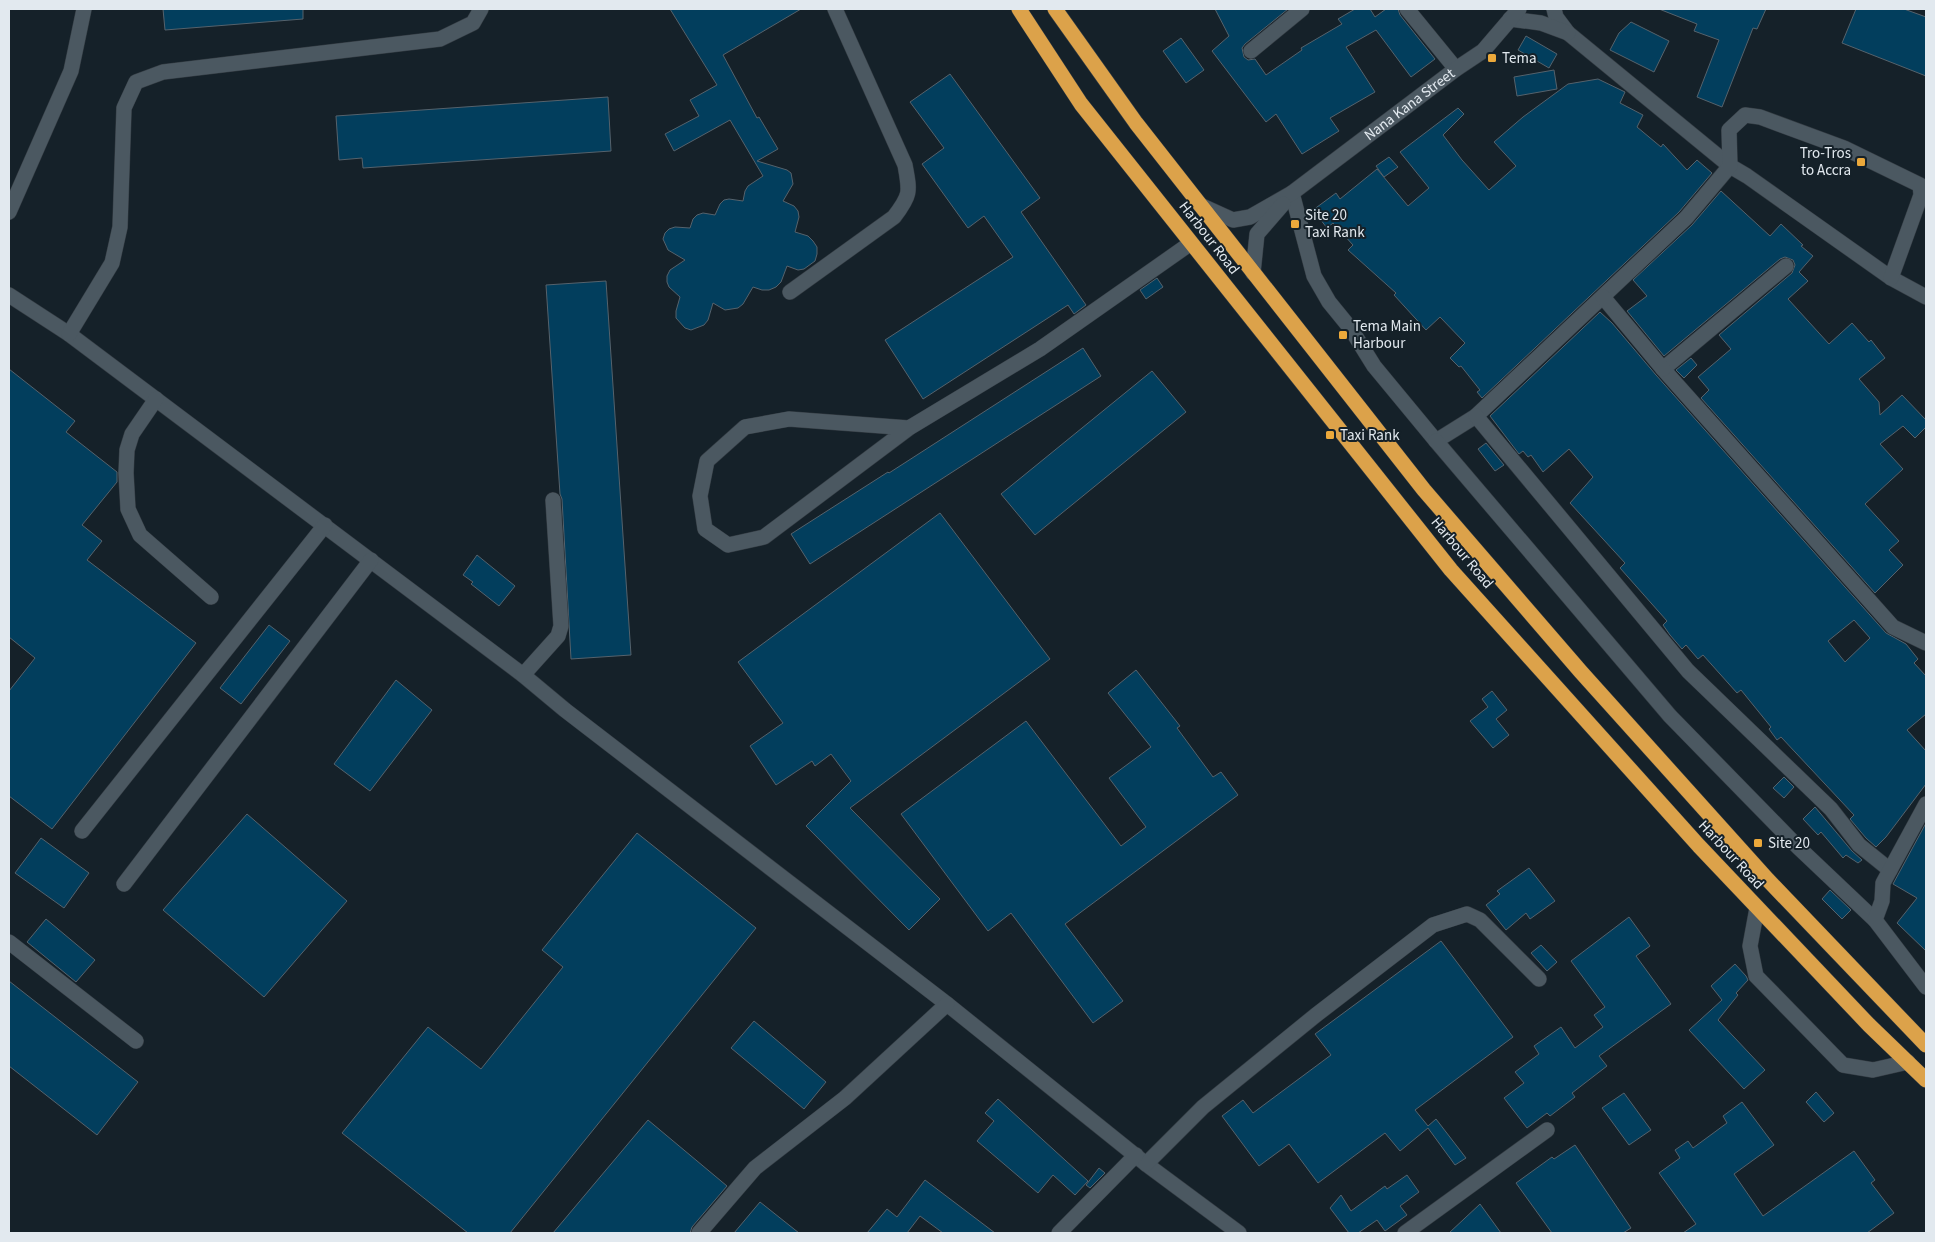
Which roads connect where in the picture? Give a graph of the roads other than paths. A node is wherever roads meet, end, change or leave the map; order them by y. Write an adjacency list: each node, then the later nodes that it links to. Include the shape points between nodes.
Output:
1 (84, 9): 16 (street, via 71,71)
2 (481, 9): 25 (street, via 473,23 440,39 163,72 136,82 124,108 120,227 112,263)
3 (835, 9): 21 (street, via 904,165 909,184 907,200 894,217)
4 (1019, 9): 17 (highway, Harbour Road, via 1081,104)
5 (1055, 9): 15 (highway, Harbour Road, via 1136,123)
6 (1302, 9): 11 (street)
7 (1407, 9): 12 (street)
8 (1554, 9): 10 (street)
9 (1514, 14): 10 (street); 12 (street, Nana Kana Street, via 1483,51)
10 (1568, 33): 13 (street)
11 (1251, 50)
12 (1456, 69): 14 (street, Nana Kana Street)
13 (1730, 166): 20 (street); 20 (street, via 1729,130 1745,115 1760,117 1844,148 1920,185 1921,195); 23 (street, via 1686,218)
14 (1292, 193): 15 (street, via 1250,217 1233,220); 19 (street, via 1257,234); 30 (street, via 1314,276 1329,302 1352,329 1374,366)
15 (1200, 205): 19 (highway, Harbour Road)
16 (9, 212)
17 (1191, 243): 29 (street, via 1040,350); 41 (highway, Harbour Road, via 1451,570)
18 (1786, 266): 26 (street)
19 (1253, 273): 48 (highway, Harbour Road, via 1424,490 1581,672 1768,880)
20 (1891, 278): 24 (street)
21 (790, 292)
22 (9, 295): 25 (street)
23 (1602, 297): 26 (street); 28 (street)
24 (1926, 297)
25 (69, 334): 27 (street)
26 (1663, 369): 35 (street, via 1893,627)
27 (156, 399): 32 (street); 34 (street, via 132,434 127,450 128,509 140,536)
28 (1476, 416): 30 (street); 39 (street, via 1688,671 1831,809 1859,845)
29 (909, 428): 29 (street, via 764,537 728,545 706,529 700,496 706,460 745,427 789,419)
30 (1436, 440): 42 (street, via 1670,716 1798,847)
31 (553, 500): 36 (street, via 561,626 558,636)
32 (325, 525): 33 (street); 38 (street)
33 (371, 560): 36 (street); 40 (street)
34 (211, 597)
35 (1926, 643)
36 (523, 675): 46 (street)
37 (1926, 804): 39 (street)
38 (82, 831)
39 (1890, 870): 42 (street, via 1883,883 1882,901)
40 (124, 884)
41 (1757, 908): 49 (highway, Harbour Road); 49 (street, via 1750,946 1756,976 1843,1065 1873,1070)
42 (1875, 920): 45 (street)
43 (9, 942): 47 (street)
44 (1539, 978): 52 (street, via 1480,920 1467,914 1433,925 1316,1015)
45 (1926, 987)
46 (947, 1004): 52 (street); 53 (street, via 845,1098 756,1168)
47 (136, 1041)
48 (1926, 1045)
49 (1908, 1062): 50 (highway, Harbour Road)
50 (1926, 1080)
51 (1547, 1130): 56 (street)
52 (1141, 1159): 54 (street); 55 (street)
53 (699, 1233)
54 (1059, 1233)
55 (1239, 1233)
56 (1405, 1233)

